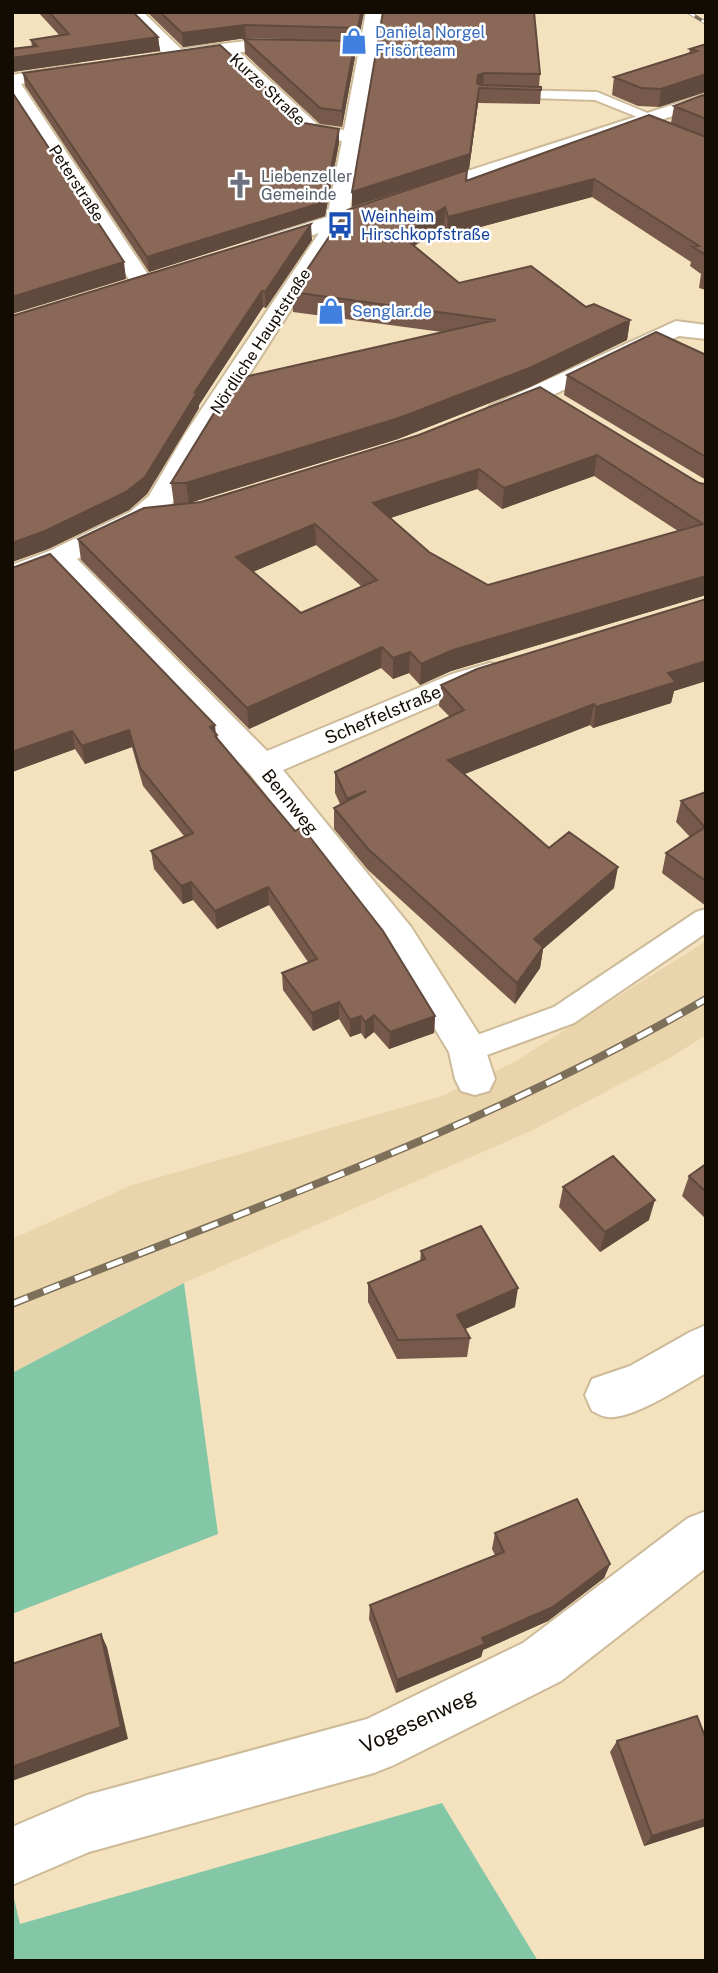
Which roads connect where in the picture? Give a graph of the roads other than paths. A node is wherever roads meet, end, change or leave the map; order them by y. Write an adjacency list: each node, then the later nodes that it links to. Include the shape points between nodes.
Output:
1 (133, 12): 5 (street)
2 (374, 12): 13 (street, Nördliche Hauptstraße, via 360,49)
3 (225, 48): 4 (street); 5 (street); 13 (street, Kurze Straße, via 313,131)
4 (314, 48)
5 (177, 55): 6 (street)
6 (149, 59)
7 (94, 67): 8 (street)
8 (12, 82): 17 (street, Peterstraße)
9 (484, 94): 11 (lane, via 597,96)
10 (706, 99): 11 (street)
11 (645, 119): 12 (street); 14 (street)
12 (673, 134)
13 (352, 137): 14 (street, Nördliche Hauptstraße)
14 (337, 222): 15 (street); 24 (street, Nördliche Hauptstraße, via 198,434 160,501)
15 (246, 250)
16 (168, 274): 17 (street)
17 (142, 282): 18 (street)
18 (116, 291)
19 (706, 332): 20 (street, via 676,328)
20 (540, 394): 21 (street); 22 (street)
21 (563, 409)
22 (480, 418)
23 (179, 515): 24 (street)
24 (140, 518): 25 (street, Nördliche Hauptstraße)
25 (59, 557): 26 (street, Nördliche Hauptstraße); 28 (street, Bennweg)
26 (12, 575)
27 (514, 666): 28 (street, Scheffelstraße, via 463,681)
28 (261, 766): 30 (street, Bennweg, via 398,937)
29 (706, 919): 30 (lane, via 564,1015)
30 (471, 1065)
31 (706, 1347): 32 (street, via 641,1386)
32 (609, 1395)
33 (706, 1536): 34 (street, Vogesenweg, via 542,1662 374,1745 87,1824)
34 (12, 1856)

